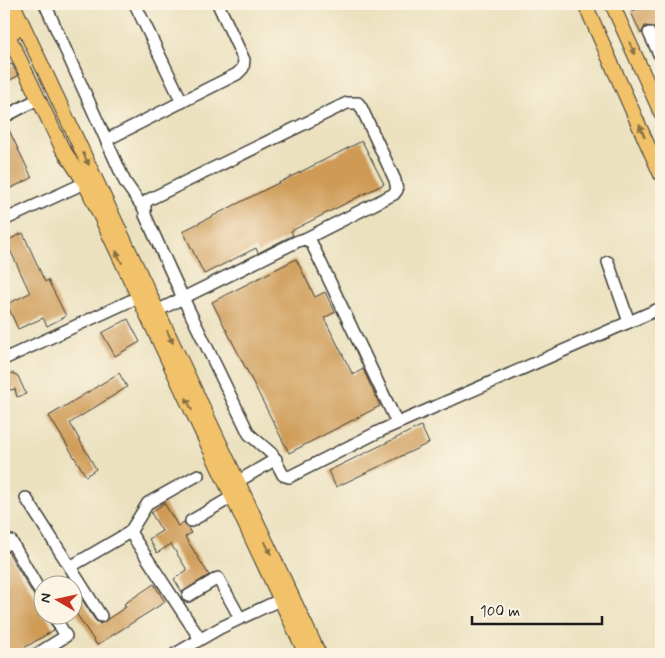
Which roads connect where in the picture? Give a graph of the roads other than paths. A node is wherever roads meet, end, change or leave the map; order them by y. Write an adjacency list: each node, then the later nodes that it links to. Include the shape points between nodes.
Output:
1 (13, 4): 18 (main road, one-way to 18)
2 (45, 4): 15 (street)
3 (136, 4): 12 (street)
4 (218, 4): 12 (street, via 244,60 243,68)
5 (585, 4): 17 (main road, one-way to 5)
6 (612, 4): 13 (main road, one-way to 13)
7 (4, 7): 16 (main road, via 70,144)
8 (4, 27): 11 (main road)
9 (649, 33): 10 (street, via 659,54)
10 (661, 52)
11 (38, 99): 14 (street); 16 (main road)
12 (182, 102): 15 (street)
13 (661, 113)
14 (4, 116)
15 (106, 140): 19 (street, via 125,182)
16 (72, 162): 18 (main road)
17 (661, 176)
18 (90, 181): 20 (street); 23 (main road)
19 (144, 209): 21 (street, via 148,200 347,103 358,103 397,190); 24 (street)
20 (4, 220)
21 (305, 239): 24 (street); 29 (street, via 311,242)
22 (608, 262): 27 (street)
23 (143, 295): 26 (main road); 28 (street); 34 (main road, one-way to 23)
24 (183, 298): 26 (street); 30 (street, via 250,434)
25 (661, 308): 27 (street)
26 (158, 311): 32 (main road, one-way to 32)
27 (629, 322): 29 (street)
28 (4, 359)
29 (397, 423): 30 (street, via 289,477 283,475)
30 (276, 460): 32 (street)
31 (198, 475): 36 (street, via 148,504)
32 (237, 482): 34 (main road)
33 (26, 498): 38 (street)
34 (238, 502): 35 (street); 41 (main road)
35 (191, 521)
36 (130, 532): 38 (street); 45 (street)
37 (4, 546): 39 (street, via 11,541)
38 (70, 567): 42 (street)
39 (32, 578)
40 (188, 596): 43 (street, via 218,578)
41 (286, 597): 43 (street); 48 (main road); 49 (main road)
42 (101, 616)
43 (240, 618): 45 (street)
44 (60, 626): 46 (street, via 66,636)
45 (200, 638): 47 (street)
46 (37, 654)
47 (175, 654)
48 (306, 654)
49 (319, 654)

